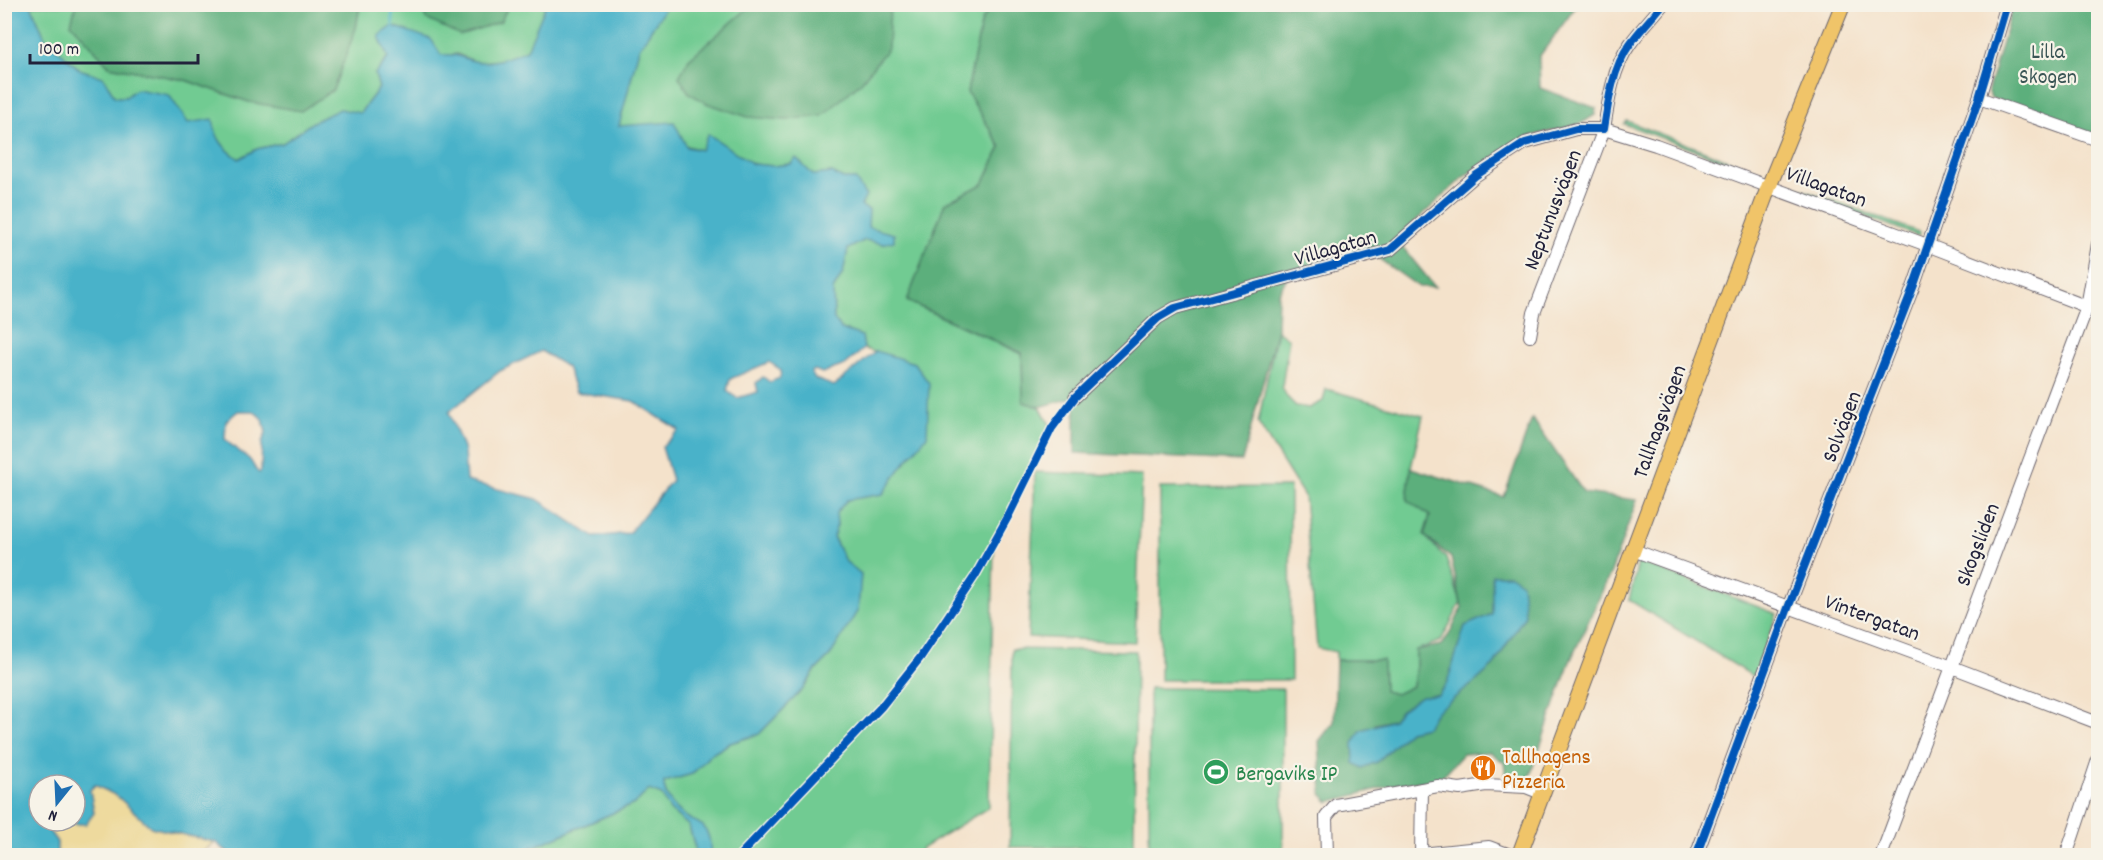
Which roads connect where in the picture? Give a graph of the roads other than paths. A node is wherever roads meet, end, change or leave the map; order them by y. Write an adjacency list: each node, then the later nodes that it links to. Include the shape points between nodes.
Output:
1 (1663, 4): 5 (street, Neptunusvägen, via 1628,45 1616,72)
2 (1843, 4): 7 (main road, Tallhagsvägen)
3 (2007, 4): 4 (street, Solvägen)
4 (1979, 98): 6 (street); 9 (street, Solvägen)
5 (1604, 129): 7 (street, Villagatan); 11 (street, Neptunusvägen, via 1534,313); 12 (street, Villagatan, via 1576,129 1525,143 1476,175 1390,250 1175,308 1158,318)
6 (2098, 140)
7 (1769, 186): 9 (street, Villagatan); 13 (main road, Tallhagsvägen)
8 (2098, 244): 10 (street, Skogsliden)
9 (1927, 245): 10 (street, Villagatan); 14 (street, Solvägen)
10 (2093, 309): 15 (street, Skogsliden)
11 (1530, 336)
12 (1076, 397)
13 (1633, 550): 14 (street, Vintergatan); 19 (main road, Tallhagsvägen)
14 (1788, 608): 15 (street, Vintergatan); 24 (street, Solvägen)
15 (1952, 667): 16 (street, Vintergatan); 25 (street, Skogsliden)
16 (2098, 723)
17 (2098, 760): 26 (street)
18 (1422, 789): 19 (street, via 1486,785 1526,787); 20 (street, via 1336,805 1326,817); 21 (street)
19 (1541, 793): 23 (main road, Tallhagsvägen)
20 (1327, 855)
21 (1421, 855): 22 (street, via 1489,847)
22 (1513, 855)
23 (1519, 855)
24 (1696, 855)
25 (1881, 855)
26 (2066, 855)

